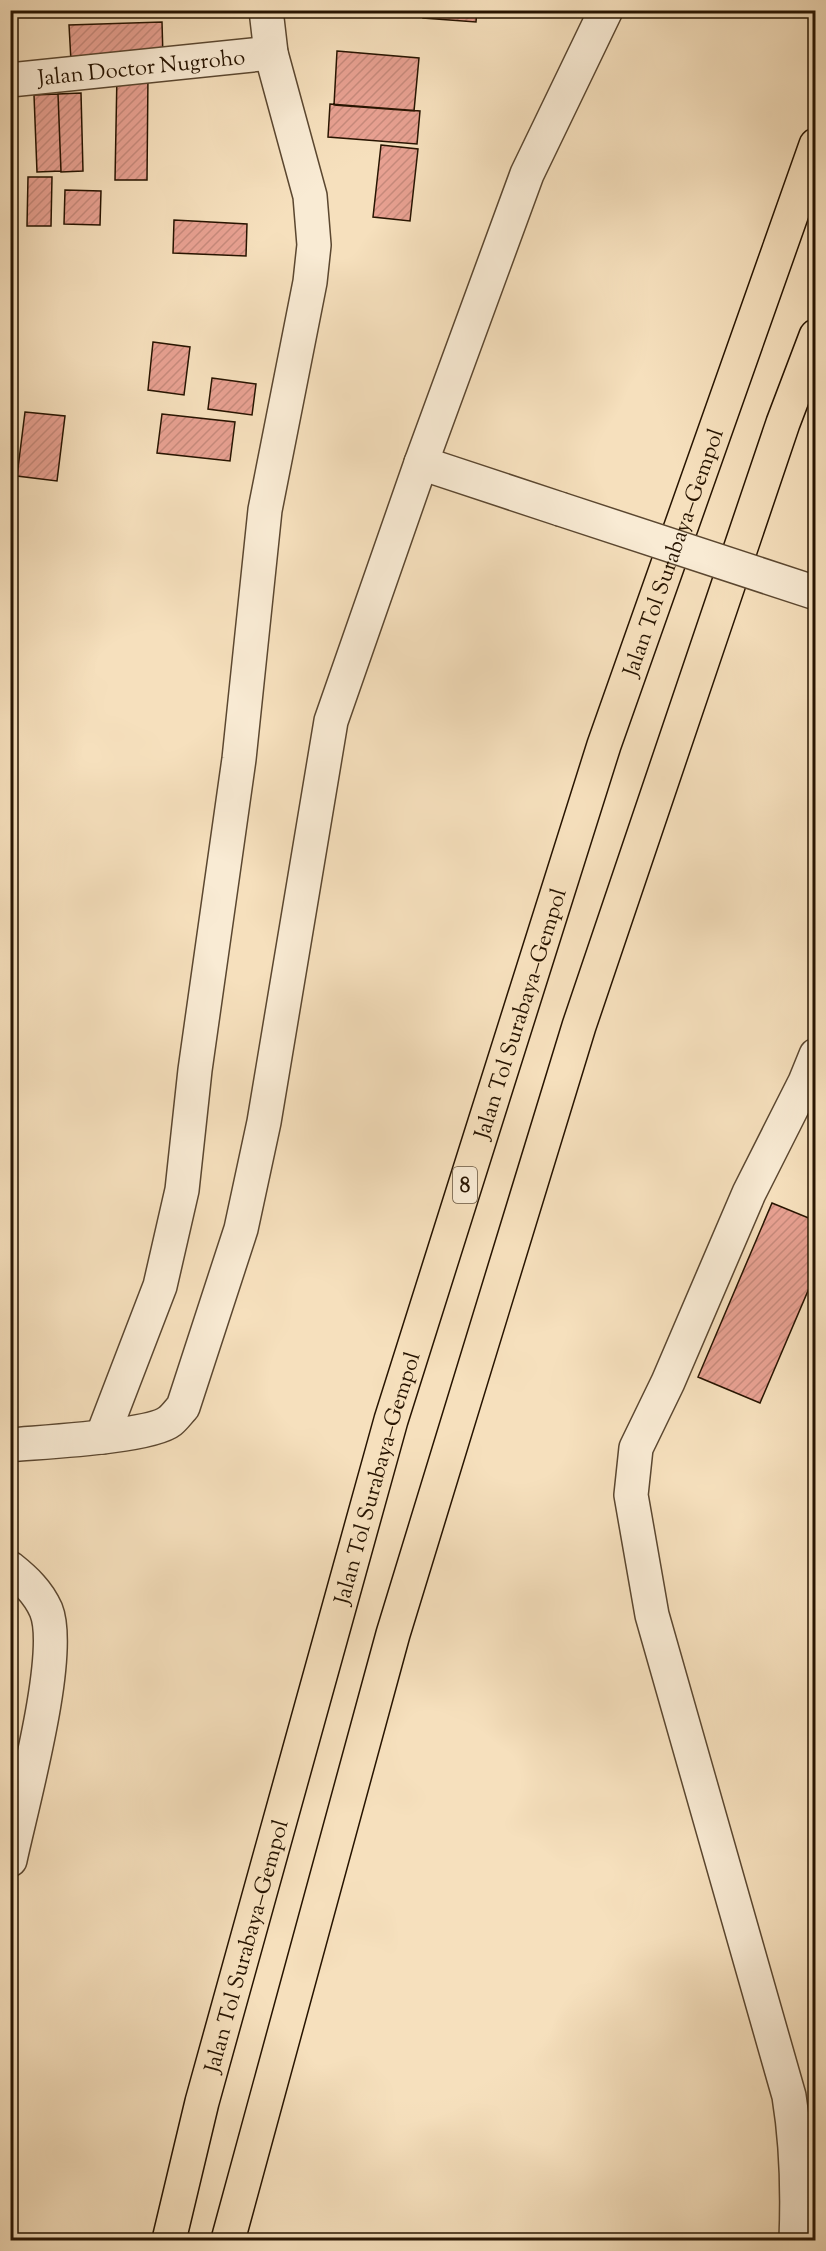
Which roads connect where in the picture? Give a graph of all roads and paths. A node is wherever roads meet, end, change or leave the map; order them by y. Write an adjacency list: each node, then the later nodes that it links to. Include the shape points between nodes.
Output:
1 (266, 10): 3 (street)
2 (606, 10): 7 (street, via 527,174)
3 (271, 53): 4 (street, Jalan Doctor Nugroho); 10 (street, via 310,196 314,245 311,273 265,510 238,759 196,1058 182,1190 160,1286)
4 (10, 80)
5 (816, 145): 14 (highway, Jalan Tol Surabaya–Gempol / 8, via 604,745 391,1420 202,2102)
6 (816, 336): 15 (highway, via 575,1037 393,1634)
7 (421, 463): 8 (street, bridge); 10 (street, via 331,721 264,1122 241,1229 198,1366 183,1407 169,1422)
8 (816, 593)
9 (816, 1055): 16 (street, via 749,1193 636,1448 631,1495 652,1615 789,2096 796,2143)
10 (102, 1437): 11 (street)
11 (10, 1445)
12 (10, 1568): 13 (street, via 30,1584 46,1611 50,1662)
13 (10, 1860)
14 (169, 2241)
15 (228, 2241)
16 (796, 2241)

